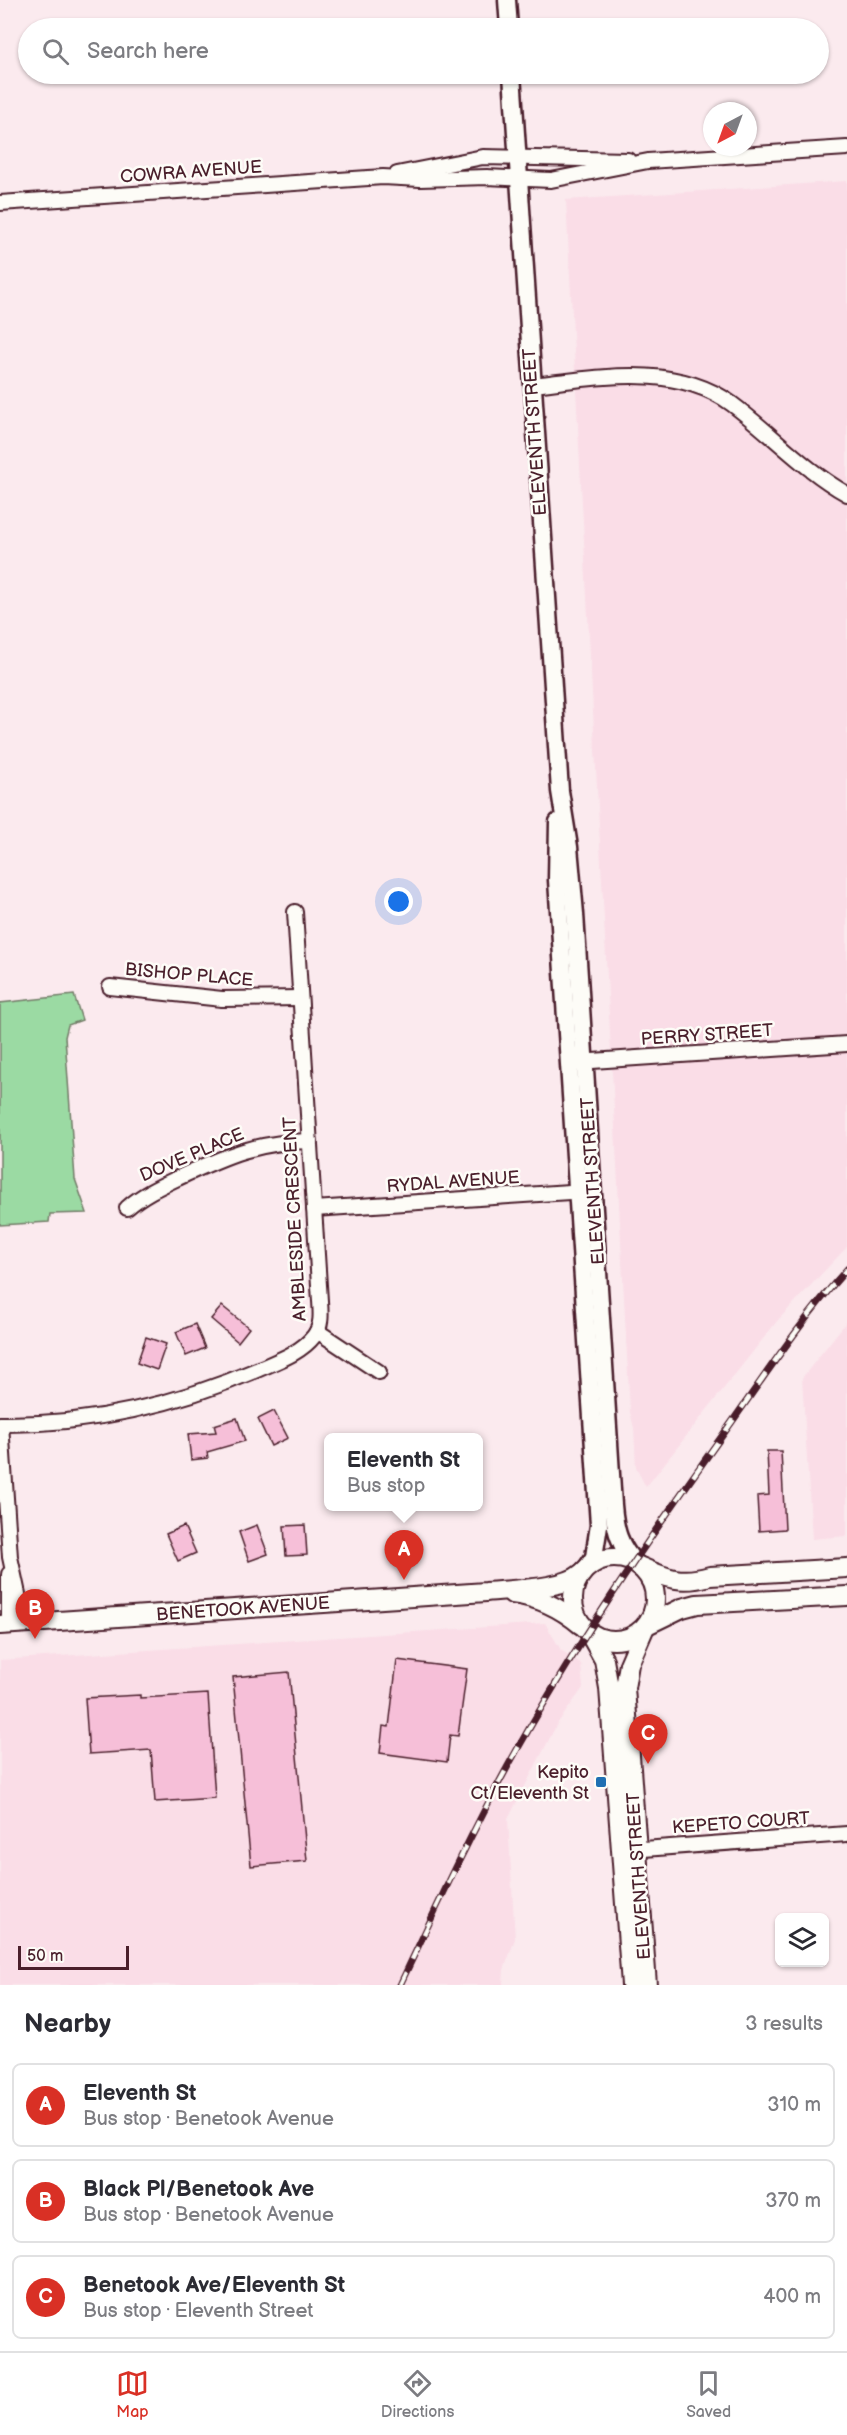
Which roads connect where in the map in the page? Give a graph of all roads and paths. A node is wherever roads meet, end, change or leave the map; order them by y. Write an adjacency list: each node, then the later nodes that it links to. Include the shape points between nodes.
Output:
1 (507, 0): 2 (street)
2 (508, 18)
3 (513, 84): 5 (street, ELEVENTH STREET)
4 (847, 148): 6 (street, COWRA AVENUE)
5 (517, 157): 6 (street, COWRA AVENUE); 7 (street, COWRA AVENUE, via 483,157); 8 (street, ELEVENTH STREET)
6 (648, 161): 8 (street, COWRA AVENUE, via 551,180)
7 (383, 177): 8 (street, COWRA AVENUE); 9 (street, COWRA AVENUE)
8 (519, 180): 10 (street, ELEVENTH STREET)
9 (0, 203)
10 (532, 386): 11 (street, via 643,376 684,381 730,402 811,470); 16 (street, ELEVENTH STREET, via 560,791 556,880)
11 (847, 494)
12 (296, 912): 14 (street, AMBLESIDE CRESCENT)
13 (110, 987): 14 (street, BISHOP PLACE, via 222,999)
14 (300, 998): 17 (street, AMBLESIDE CRESCENT)
15 (847, 1044): 16 (street, PERRY STREET)
16 (577, 1062): 18 (street, ELEVENTH STREET)
17 (310, 1141): 19 (street, DOVE PLACE, via 268,1144 228,1155 150,1192); 20 (street, AMBLESIDE CRESCENT)
18 (586, 1191): 20 (street, RYDAL AVENUE); 24 (street, ELEVENTH STREET, via 615,1527 623,1548); 26 (street, ELEVENTH STREET, via 599,1532 594,1557)
19 (127, 1208)
20 (314, 1209): 21 (street, AMBLESIDE CRESCENT, via 321,1315)
21 (317, 1331): 22 (street); 23 (street, AMBLESIDE CRESCENT, via 300,1348 278,1360 179,1398 84,1419)
22 (379, 1372)
23 (1, 1424): 29 (street, via 10,1557)
24 (638, 1566): 25 (main road, via 669,1579 687,1581 710,1576); 26 (main road, via 611,1558); 30 (main road, via 650,1579 655,1594 654,1611)
25 (847, 1568)
26 (584, 1571): 27 (main road, BENETOOK AVENUE, via 572,1580 556,1584); 31 (main road, via 574,1591 573,1604)
27 (486, 1592): 29 (main road, BENETOOK AVENUE); 31 (main road, BENETOOK AVENUE, via 544,1602)
28 (847, 1596): 30 (main road, via 697,1604)
29 (10, 1624)
30 (646, 1626): 31 (main road, via 628,1639 614,1641); 33 (main road, ELEVENTH STREET, via 629,1664 625,1688)
31 (586, 1629): 33 (main road, ELEVENTH STREET, via 602,1654 608,1678)
32 (847, 1834): 33 (street, KEPETO COURT)
33 (630, 1850): 34 (main road, ELEVENTH STREET); 35 (main road, ELEVENTH STREET)
34 (631, 1985)
35 (647, 1985)

